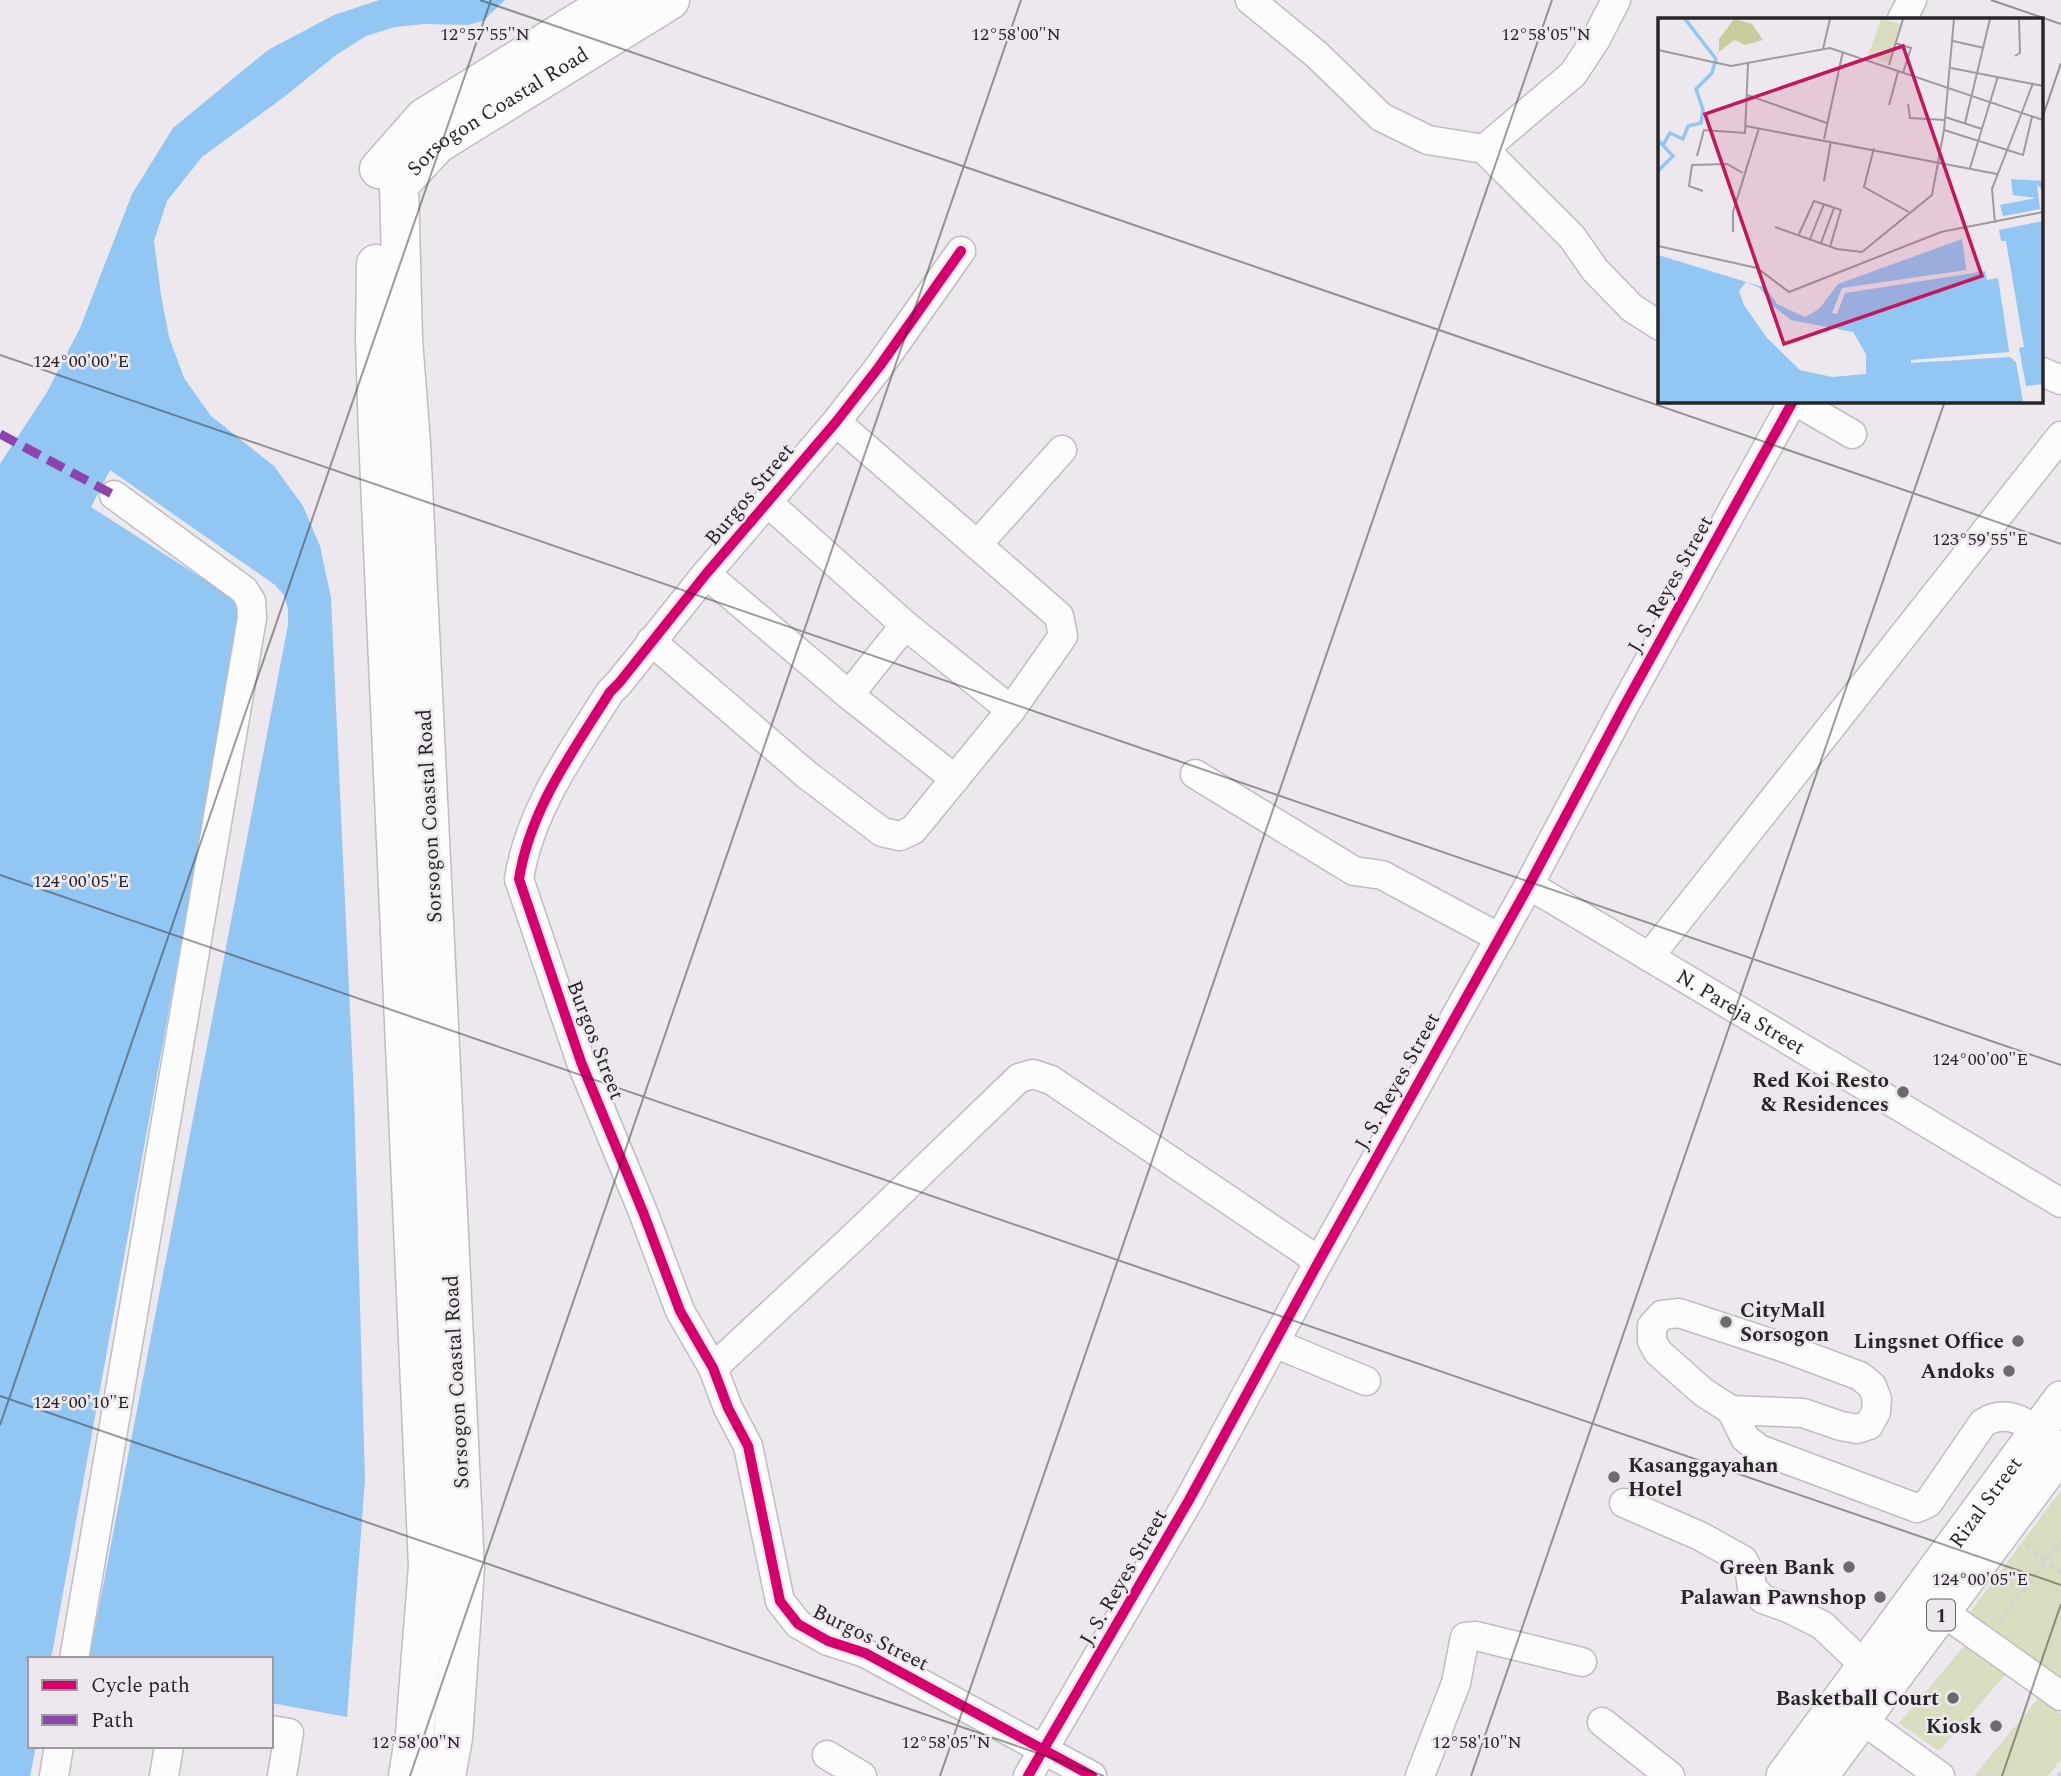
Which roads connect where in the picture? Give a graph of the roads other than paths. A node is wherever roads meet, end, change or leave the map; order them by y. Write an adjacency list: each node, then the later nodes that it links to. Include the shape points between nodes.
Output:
1 (614, 0): 55 (highway, Sorsogon Coastal Road, via 424,118 378,170 375,340 428,1566)
2 (670, 0): 56 (highway, Sorsogon Coastal Road, via 437,144 399,185 465,1568 453,1738)
3 (1250, 0): 7 (street, via 1316,54 1381,117 1428,140)
4 (1616, 0): 7 (street, via 1573,74)
5 (1912, 0): 6 (street)
6 (1903, 18)
7 (1484, 149): 9 (street, via 1572,237 1595,270 1632,308)
8 (961, 250): 14 (street, Burgos Street)
9 (1658, 325)
10 (2044, 373): 11 (street)
11 (2061, 380)
12 (1793, 402): 28 (street, J. S. Reyes Street)
13 (1796, 402): 15 (street)
14 (836, 422): 19 (street, Burgos Street); 20 (street)
15 (1852, 434)
16 (2061, 436): 30 (street)
17 (1062, 450): 20 (street)
18 (114, 495): 41 (street, via 244,590 251,601 252,618)
19 (767, 502): 21 (street, Burgos Street); 22 (street)
20 (977, 545): 25 (street, via 1059,616 1063,636)
21 (706, 573): 23 (street, Burgos Street); 24 (street)
22 (905, 625): 24 (street); 25 (street)
23 (651, 642): 27 (street, via 807,775 882,832 900,836 912,830); 34 (street, Burgos Street, via 610,692 552,784 523,856 519,879 582,1062 680,1311)
24 (849, 695): 27 (street)
25 (1011, 710): 27 (street)
26 (1195, 774): 29 (street, via 1354,872 1382,875)
27 (955, 779)
28 (1529, 885): 29 (street, J. S. Reyes Street); 30 (street, N. Pareja Street)
29 (1500, 938): 32 (street, J. S. Reyes Street)
30 (1649, 957): 31 (street, N. Pareja Street)
31 (2061, 1203)
32 (1319, 1261): 33 (street, J. S. Reyes Street); 34 (street, via 1051,1080 1033,1074 1019,1078)
33 (1274, 1343): 35 (street); 50 (street, J. S. Reyes Street)
34 (713, 1368): 50 (street, Burgos Street, via 748,1446 780,1601 798,1624 828,1641 865,1653)
35 (1366, 1381)
36 (2061, 1399): 38 (main road, Rizal Street / 1)
37 (1731, 1410): 37 (street, via 1658,1352 1652,1326 1662,1315 1679,1312 1860,1376 1877,1399 1869,1424 1857,1429 1803,1413); 38 (street, via 1745,1438 1759,1449 1917,1508 1928,1503 1983,1423 2001,1415 2016,1418)
38 (2053, 1444): 40 (main road, Rizal Street / 1, via 2005,1528); 43 (main road, Rizal Street / 1)
39 (1624, 1503): 43 (street, via 1743,1560 1752,1588 1763,1600 1822,1625)
40 (1942, 1612): 44 (street); 45 (main road, Rizal Street / 1)
41 (74, 1657)
42 (1582, 1662): 60 (street, via 1465,1637 1456,1683)
43 (1864, 1665): 45 (main road, Rizal Street / 1)
44 (2061, 1696)
45 (1850, 1711): 62 (main road, Rizal Street / 1); 63 (main road, Rizal Street / 1); 64 (street)
46 (1601, 1722): 61 (street)
47 (273, 1730): 54 (street, via 289,1733)
48 (59, 1748): 52 (street)
49 (169, 1748): 53 (street)
50 (1045, 1750): 58 (street, J. S. Reyes Street); 59 (street, Burgos Street)
51 (827, 1755): 57 (street)
52 (54, 1776)
53 (164, 1776)
54 (282, 1776)
55 (408, 1776)
56 (446, 1776)
57 (862, 1776)
58 (1028, 1776)
59 (1092, 1776)
60 (1420, 1776)
61 (1670, 1776)
62 (1784, 1776)
63 (1820, 1776)
64 (1940, 1776)

